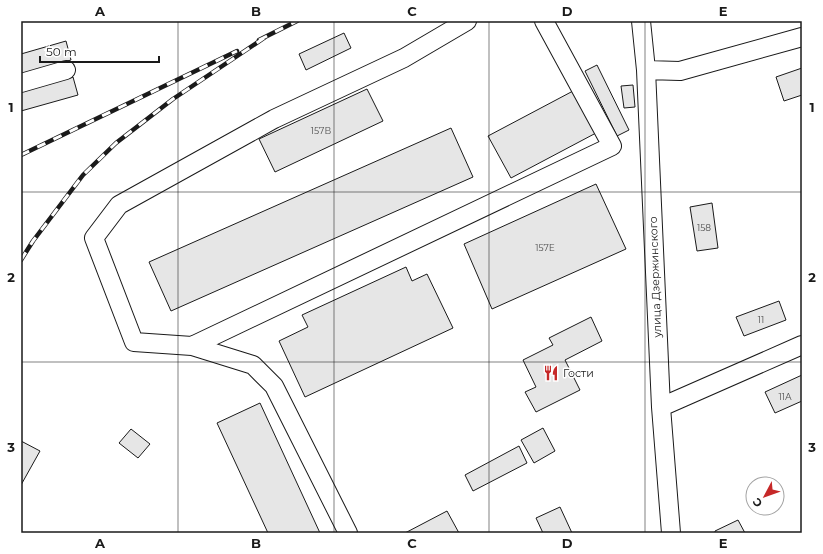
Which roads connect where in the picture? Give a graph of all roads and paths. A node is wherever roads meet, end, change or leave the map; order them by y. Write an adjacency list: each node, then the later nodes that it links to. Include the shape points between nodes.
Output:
1 (467, 21): 8 (street, via 404,58 274,119 119,205 94,238 134,342)
2 (544, 21): 8 (street, via 612,146)
3 (640, 21): 6 (street, улица Дзержинского)
4 (802, 37): 6 (street, via 680,71)
5 (66, 70): 7 (street)
6 (646, 70): 10 (street, улица Дзержинского)
7 (21, 83)
8 (192, 346): 11 (street, via 253,365 274,386)
9 (802, 346): 10 (street)
10 (661, 408): 12 (street, улица Дзержинского)
11 (348, 533)
12 (671, 533)

